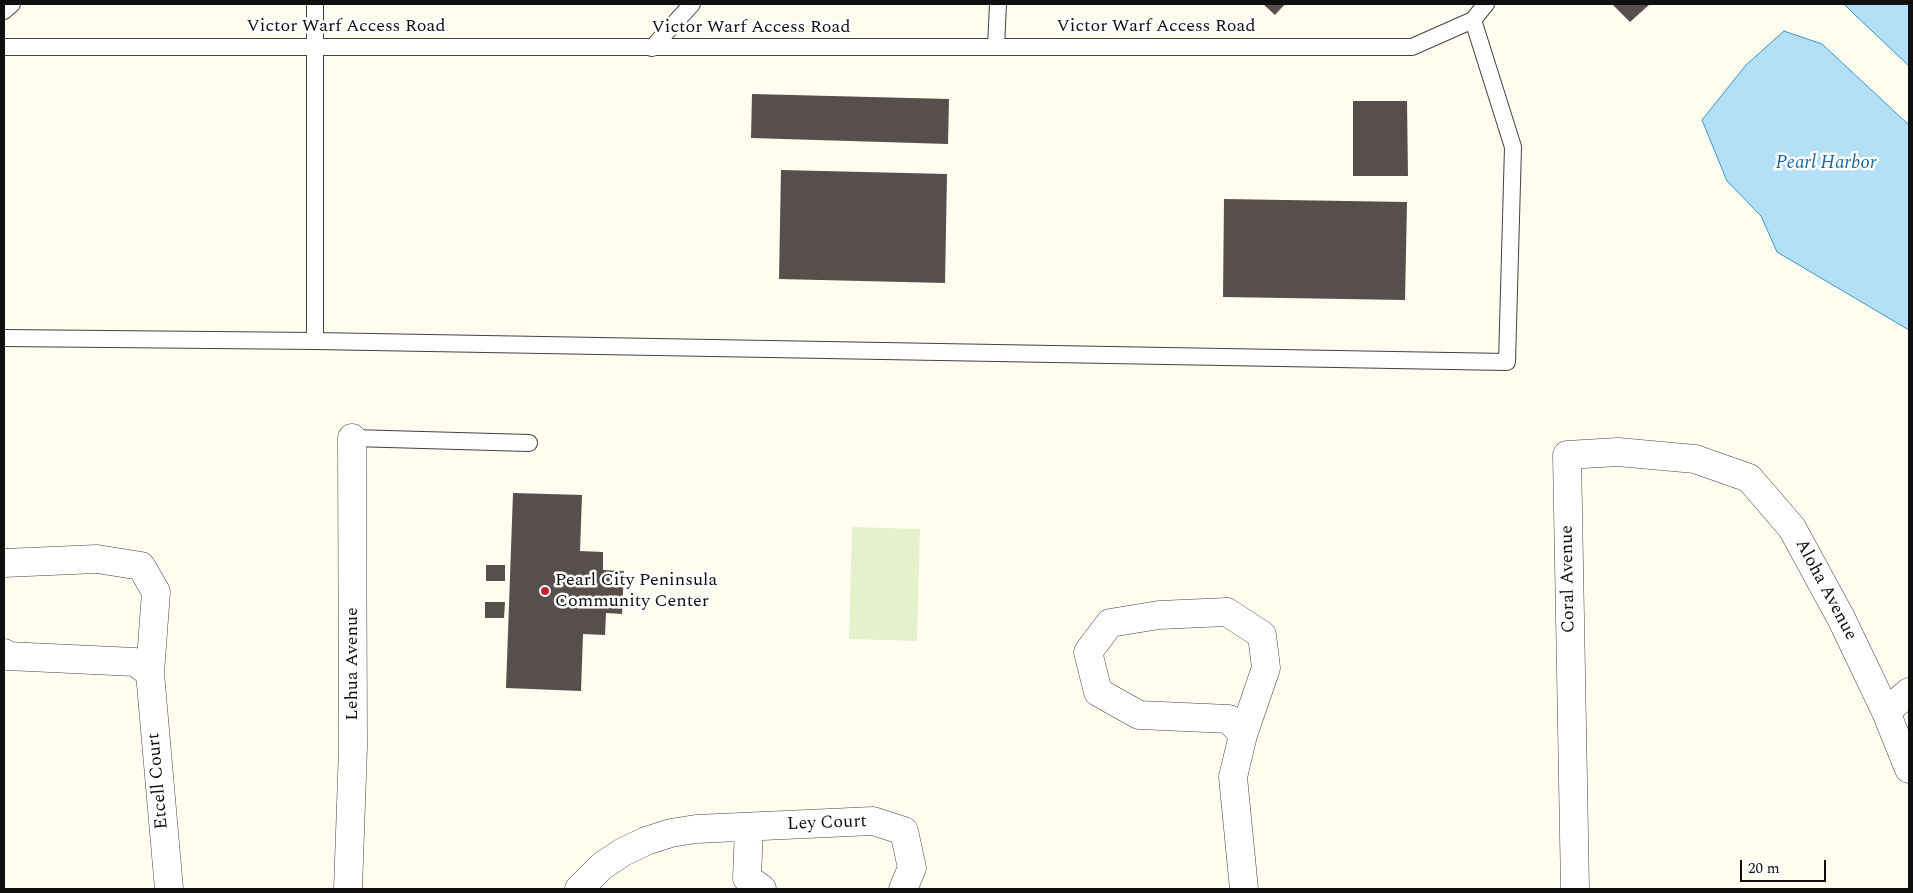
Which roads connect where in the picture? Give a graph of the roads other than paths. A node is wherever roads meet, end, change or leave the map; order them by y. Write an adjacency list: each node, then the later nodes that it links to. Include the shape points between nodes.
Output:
1 (12, 4): 6 (lane)
2 (314, 4): 8 (lane)
3 (692, 4): 11 (lane)
4 (998, 4): 10 (lane)
5 (1486, 4): 7 (lane, Victor Warf Access Road)
6 (4, 11)
7 (1473, 20): 10 (lane, Victor Warf Access Road, via 1412,46); 13 (lane, via 1513,147 1507,362)
8 (315, 46): 9 (lane, Victor Warf Access Road); 11 (lane, Victor Warf Access Road); 13 (lane)
9 (4, 47)
10 (996, 47): 11 (lane, Victor Warf Access Road)
11 (652, 48)
12 (4, 338): 13 (lane)
13 (315, 341)
14 (352, 438): 15 (lane); 26 (street, Lehua Avenue, via 353,748)
15 (529, 443)
16 (1750, 478): 21 (street, Aloha Avenue, via 1792,528 1842,618); 31 (street, Coral Avenue, via 1695,458 1618,452 1567,455)
17 (4, 563): 19 (street, Etcell Court, via 97,559 141,566 156,592)
18 (4, 653): 19 (street, via 7,656 135,662)
19 (150, 673): 25 (street, Etcell Court)
20 (1909, 692): 21 (street)
21 (1886, 712): 23 (street, Aloha Avenue)
22 (1242, 736): 22 (street, via 1266,668 1262,635 1227,612 1159,615 1110,623 1088,652 1098,692 1139,716 1229,719); 30 (street, via 1233,777)
23 (1909, 769)
24 (749, 827): 27 (street, Ley Court, via 696,828 646,841 602,866); 28 (street, via 747,878); 29 (street, Ley Court, via 873,821 904,831 912,868)
25 (169, 889)
26 (348, 889)
27 (579, 889)
28 (762, 889)
29 (903, 889)
30 (1244, 889)
31 (1575, 889)

